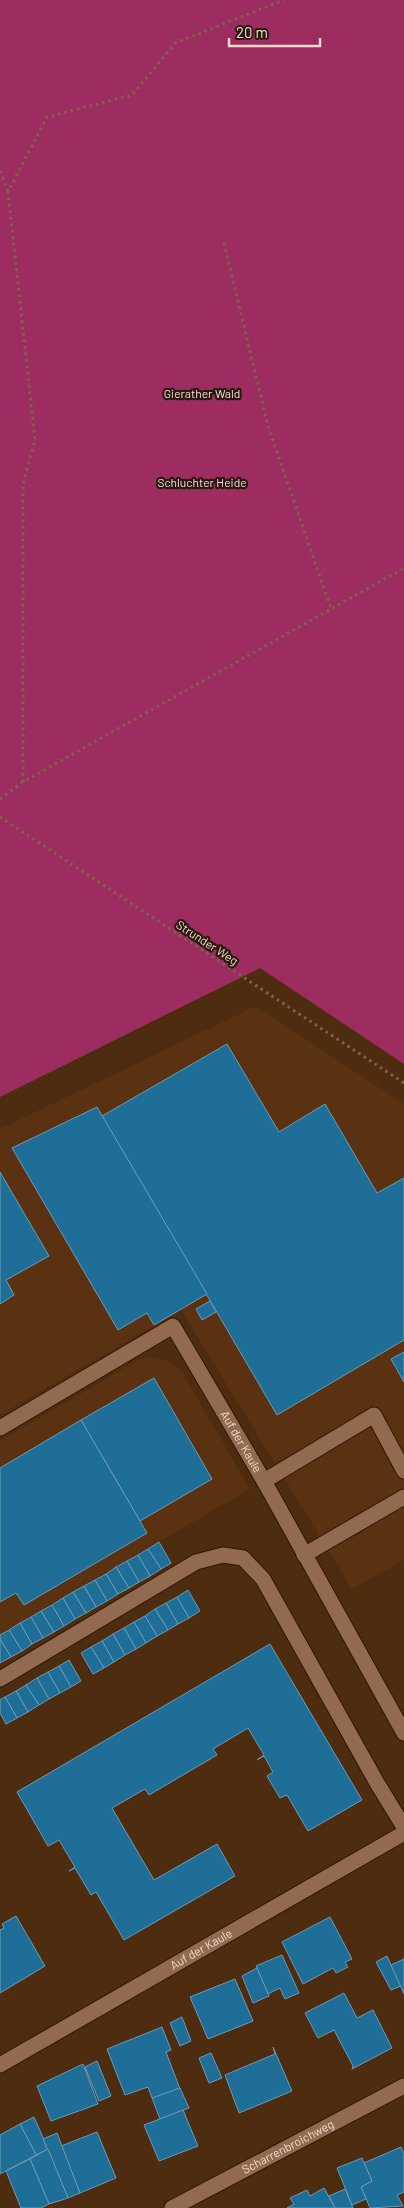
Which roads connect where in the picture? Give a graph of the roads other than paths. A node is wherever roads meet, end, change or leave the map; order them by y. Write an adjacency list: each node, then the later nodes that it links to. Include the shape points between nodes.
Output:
1 (0, 1428): 3 (street, Auf der Kaule, via 173,1326)
2 (404, 1471): 3 (street, via 374,1415)
3 (264, 1481): 5 (street, Auf der Kaule)
4 (404, 1497): 5 (street)
5 (304, 1555): 7 (street, Auf der Kaule)
6 (0, 1680): 8 (street, via 196,1562 223,1555 243,1558 263,1579)
7 (404, 1733)
8 (404, 1828)
9 (404, 1833): 10 (street, Auf der Kaule)
10 (0, 2065)
11 (404, 2086): 12 (street, Scharrenbroichweg)
12 (172, 2208)

